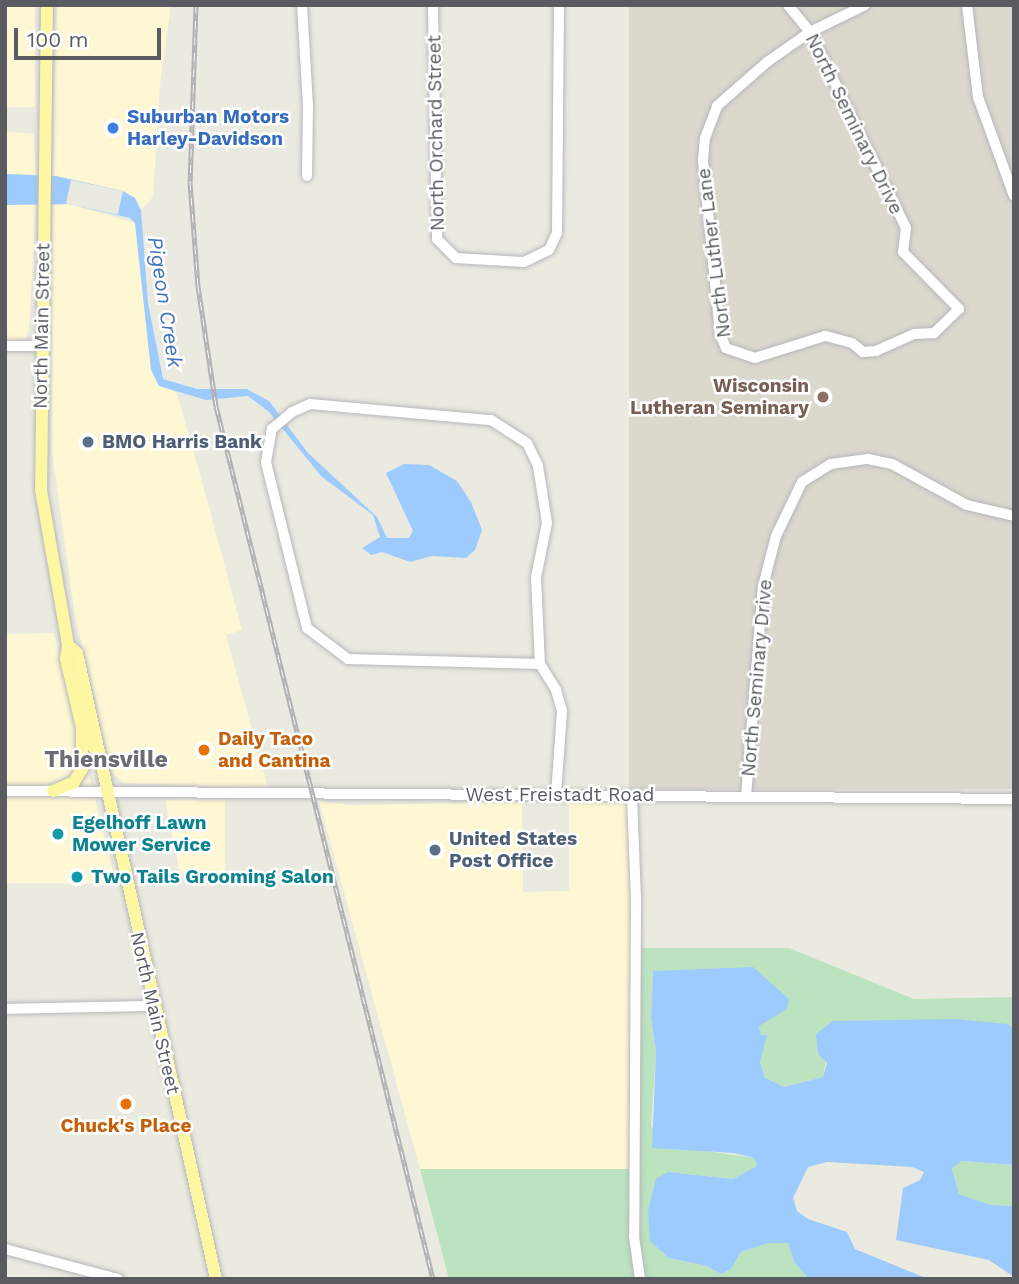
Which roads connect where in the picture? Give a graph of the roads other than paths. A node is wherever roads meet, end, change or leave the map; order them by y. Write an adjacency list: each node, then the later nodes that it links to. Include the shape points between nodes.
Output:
1 (47, 5): 13 (main road, North Main Street)
2 (302, 5): 9 (street, via 309,104)
3 (433, 5): 4 (street, North Orchard Street, via 437,239 456,258 524,262 549,250 557,233)
4 (559, 5)
5 (788, 5): 8 (street, North Seminary Drive)
6 (865, 5): 8 (street)
7 (967, 5): 10 (street, via 978,97)
8 (810, 32): 11 (street, North Seminary Drive, via 906,228 904,252); 11 (street, North Luther Lane, via 717,106 705,138 704,174 726,348 755,358 825,336 852,343 863,352 876,351 914,334 934,333)
9 (307, 176)
10 (1014, 196)
11 (959, 309)
12 (5, 346): 13 (street)
13 (40, 346): 15 (main road, North Main Street, via 41,490)
14 (1014, 516): 24 (street, North Seminary Drive, via 967,505 892,464 868,459 831,464 802,482 776,536 763,586)
15 (68, 645): 17 (main road, North Main Street, via 66,659); 18 (main road, North Main Street, via 77,653)
16 (540, 664): 16 (street, via 348,659 321,642 304,618 266,462 276,426 310,404 491,420 527,443 538,466 547,523 534,613); 22 (street, via 562,710)
17 (82, 728): 18 (main road, North Main Street); 20 (main road, via 82,769 74,782)
18 (94, 748): 21 (main road, North Main Street)
19 (5, 791): 20 (street, West Freistadt Road)
20 (53, 791): 21 (street, West Freistadt Road)
21 (106, 792): 22 (street, West Freistadt Road); 26 (main road, North Main Street)
22 (556, 795): 23 (street, West Freistadt Road)
23 (632, 796): 24 (street, West Freistadt Road); 31 (street, via 636,900 634,1236)
24 (746, 796): 25 (street, West Freistadt Road)
25 (1014, 799)
26 (153, 1006): 27 (street); 30 (main road, North Main Street)
27 (5, 1009)
28 (5, 1249): 29 (street)
29 (117, 1279)
30 (216, 1279)
31 (640, 1279)

